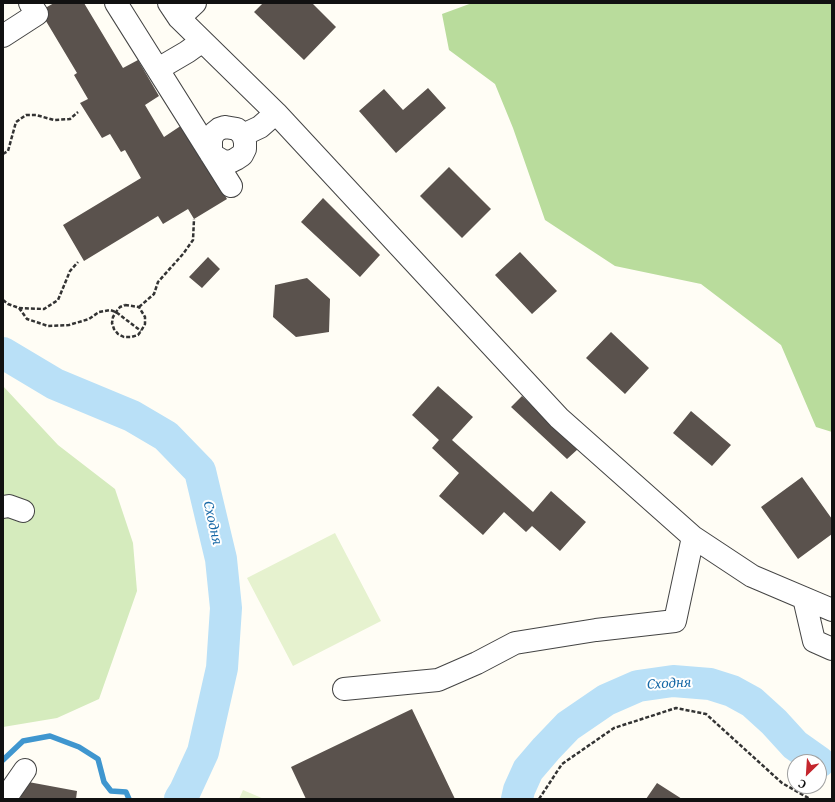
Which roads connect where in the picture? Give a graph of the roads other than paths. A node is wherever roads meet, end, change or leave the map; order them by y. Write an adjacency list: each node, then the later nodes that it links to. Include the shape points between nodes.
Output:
1 (30, 3): 5 (lane, via 37,14)
2 (116, 3): 7 (lane)
3 (195, 3): 4 (lane)
4 (174, 11): 6 (lane)
5 (3, 36)
6 (201, 42): 7 (lane); 8 (lane)
7 (158, 69): 9 (lane)
8 (276, 113): 9 (lane, via 260,127 243,135 232,127 219,129 211,139); 11 (lane, via 559,418)
9 (211, 154): 10 (lane)
10 (231, 186)
11 (693, 537): 12 (lane, via 752,576); 15 (lane, via 675,621 515,643 438,680)
12 (804, 598): 13 (lane); 14 (lane, via 814,641)
13 (832, 610)
14 (832, 649)
15 (344, 689)
16 (25, 770): 17 (lane)
17 (5, 799)

